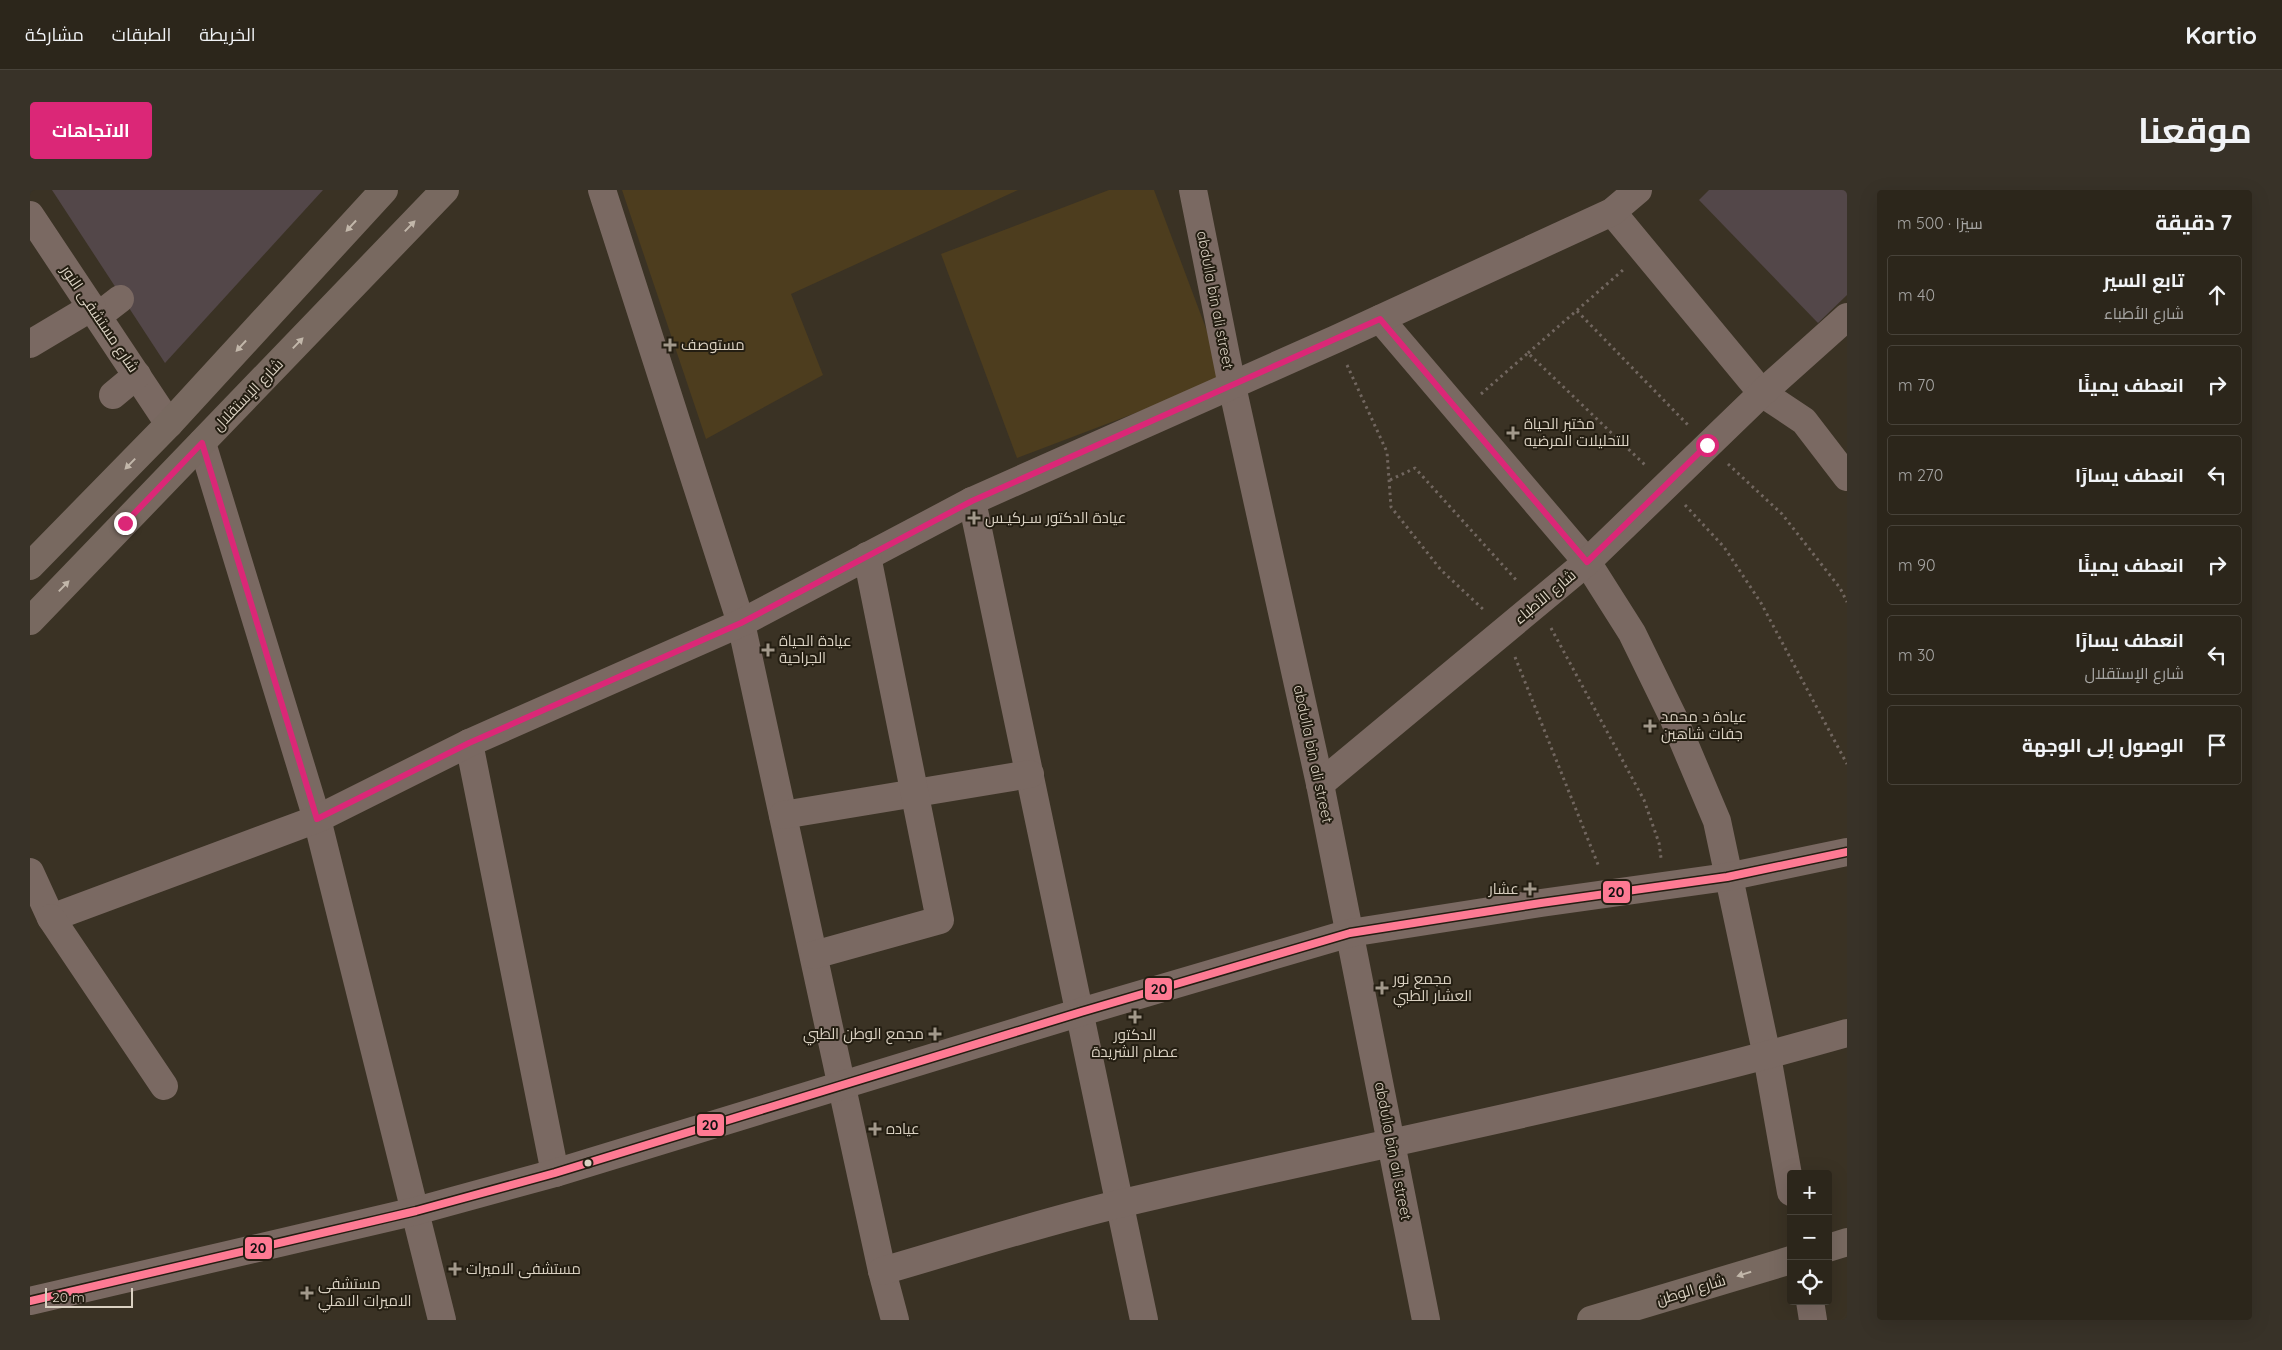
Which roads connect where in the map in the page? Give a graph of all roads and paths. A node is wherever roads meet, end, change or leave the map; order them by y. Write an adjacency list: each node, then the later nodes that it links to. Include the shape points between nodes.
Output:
1 (384, 190): 20 (main road, one-way to 20)
2 (445, 190): 21 (main road, شارع الإستقلال, one-way to 2)
3 (602, 190): 30 (street)
4 (1193, 190): 17 (street, abdulla bin ali street)
5 (1638, 190): 6 (street)
6 (1612, 212): 8 (street); 12 (street)
7 (30, 215): 10 (street, شارع مستشفى النور)
8 (1645, 251): 15 (path); 18 (street)
9 (120, 299): 10 (street)
10 (95, 311): 14 (street); 16 (street, شارع مستشفى النور)
11 (1847, 317): 18 (street, شارع الأطباء)
12 (1380, 319): 13 (street); 26 (street)
13 (1336, 340): 17 (street); 23 (path, via 1387,452)
14 (30, 344)
15 (1528, 353)
16 (137, 375): 19 (street); 20 (street, شارع مستشفى النور)
17 (1232, 386): 24 (street); 34 (street, abdulla bin ali street)
18 (1762, 392): 22 (street, via 1804,421); 26 (street, شارع الأطباء)
19 (113, 395)
20 (169, 424): 27 (main road, one-way to 27)
21 (202, 443): 29 (main road, شارع الإستقلال, one-way to 21); 37 (street)
22 (1847, 477)
23 (1390, 480): 28 (path, via 1415,468); 31 (path, via 1391,507 1441,570)
24 (972, 501): 25 (street); 33 (street)
25 (868, 556): 30 (street); 35 (street)
26 (1587, 562): 28 (street, شارع الأطباء); 40 (street, via 1632,633 1673,717 1716,821)
27 (30, 566)
28 (1537, 603): 31 (street, شارع الأطباء); 41 (path, via 1644,800 1659,844)
29 (30, 621)
30 (741, 623): 32 (street); 36 (street)
31 (1505, 630): 34 (street, شارع الأطباء); 42 (path)
32 (469, 743): 37 (street); 53 (street)
33 (1030, 774): 35 (street); 46 (street)
34 (1320, 784): 44 (street, abdulla bin ali street)
35 (915, 793): 36 (street); 45 (street, via 940,920)
36 (783, 816): 45 (street)
37 (317, 819): 43 (street); 55 (street)
38 (1847, 852): 40 (street)
39 (30, 872): 43 (street)
40 (1727, 877): 41 (street); 48 (street)
41 (1666, 886): 42 (street)
42 (1609, 894): 44 (street)
43 (50, 918): 50 (street)
44 (1350, 933): 46 (street); 51 (street, abdulla bin ali street)
45 (814, 955): 49 (street)
46 (1081, 1012): 49 (street); 54 (street)
47 (1847, 1033): 48 (street)
48 (1767, 1056): 51 (street); 52 (street)
49 (842, 1085): 53 (street); 59 (street)
50 (164, 1086)
51 (1392, 1143): 54 (street); 65 (street, abdulla bin ali street)
52 (1787, 1170)
53 (555, 1173): 55 (street)
54 (1120, 1204): 59 (street); 64 (street)
55 (416, 1211): 60 (street); 62 (street)
56 (1847, 1242): 57 (main road)
57 (1832, 1247)
58 (1787, 1261): 66 (main road, شارع الوطن, one-way to 66)
59 (882, 1271): 63 (street)
60 (30, 1301)
61 (1811, 1305): 67 (street)
62 (442, 1320)
63 (895, 1320)
64 (1144, 1320)
65 (1426, 1320)
66 (1591, 1320)
67 (1813, 1320)

